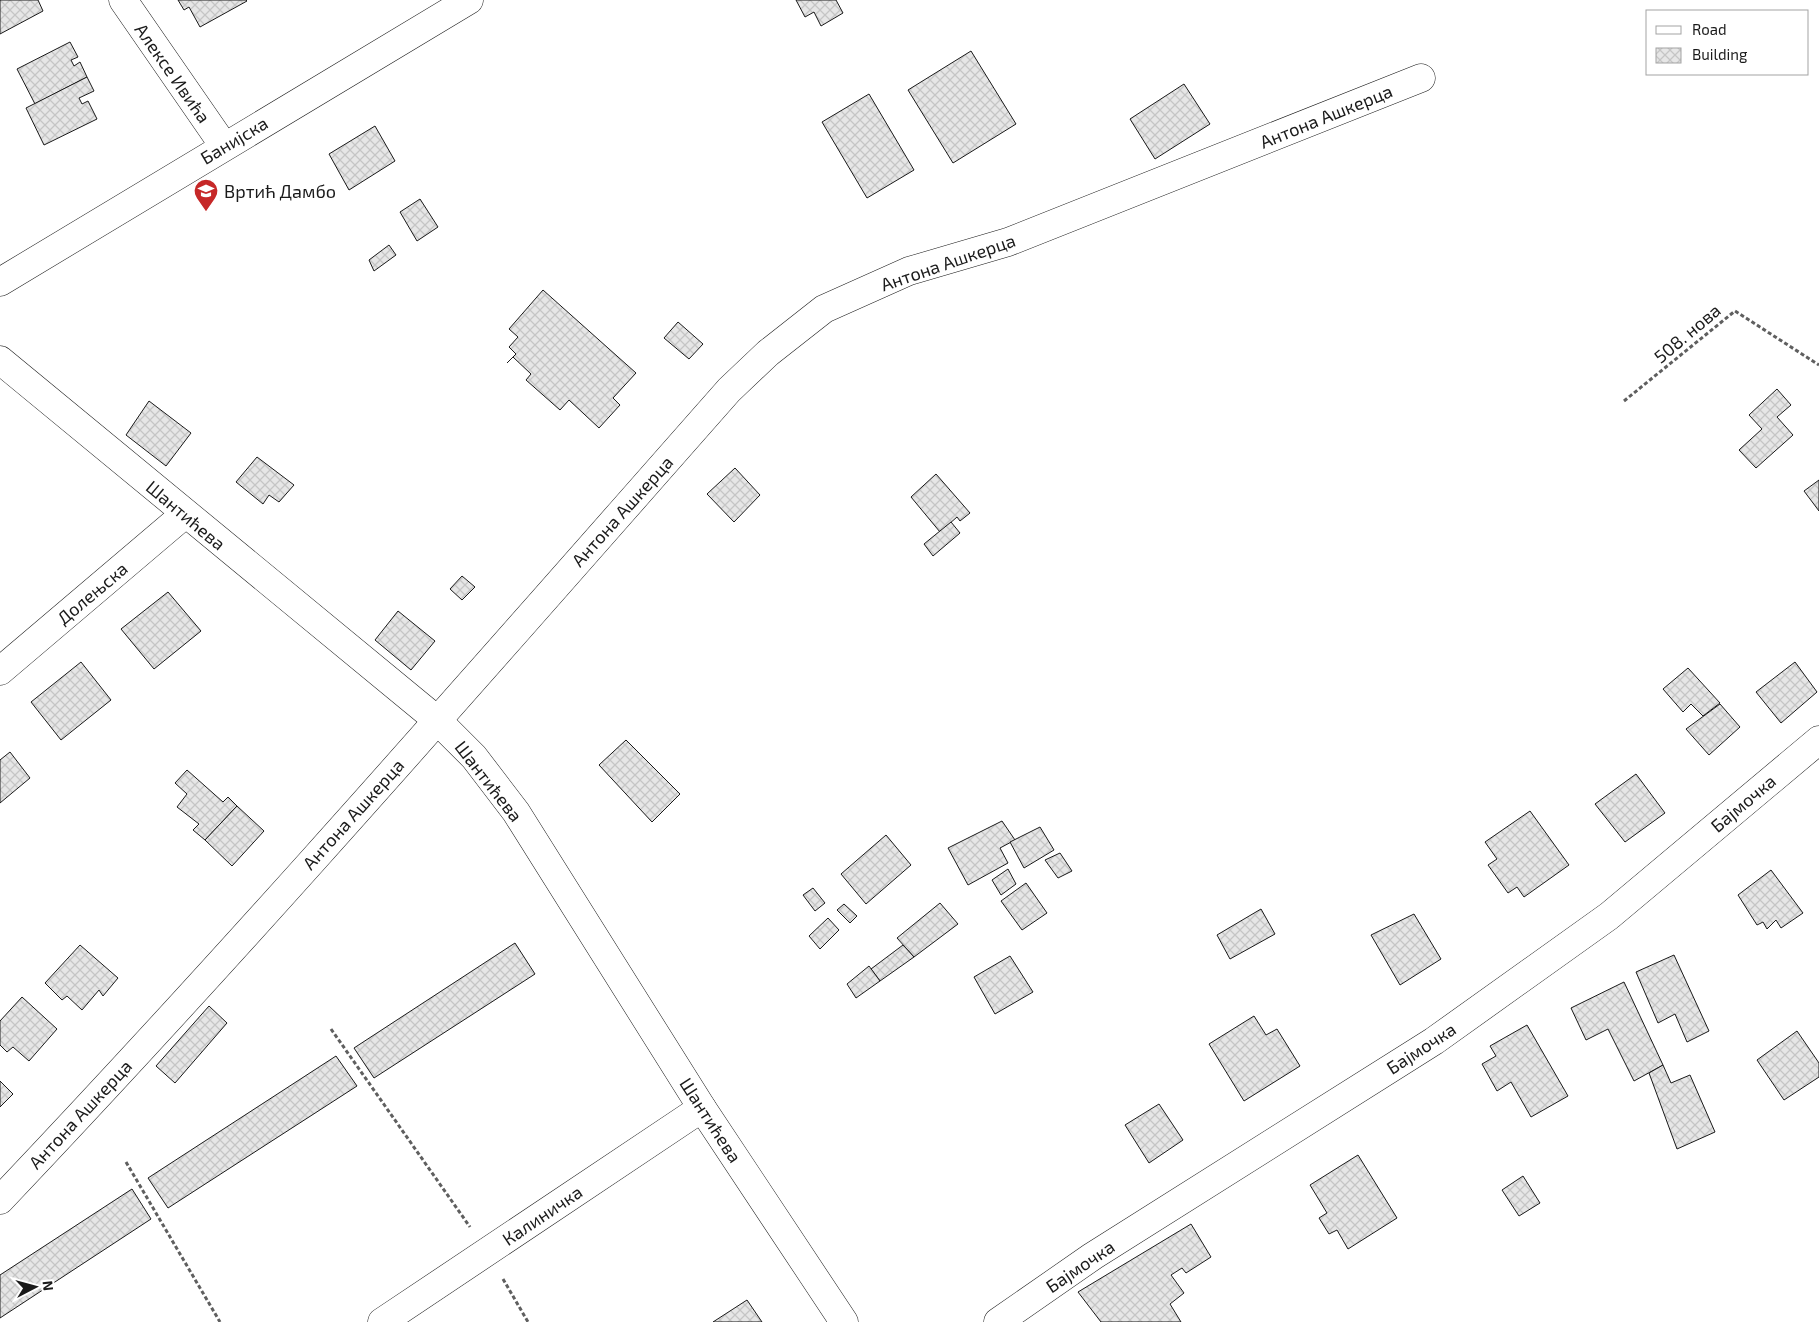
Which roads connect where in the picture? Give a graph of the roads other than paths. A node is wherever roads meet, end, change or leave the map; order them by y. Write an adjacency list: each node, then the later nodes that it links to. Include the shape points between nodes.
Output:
1 (123, 0): 4 (street, Алексе Ивића)
2 (469, 0): 4 (street, Банијска)
3 (1422, 78): 9 (street, Антона Ашкерца, via 1008,242 909,271 824,309 768,353 729,390)
4 (224, 146): 5 (street, Банијска)
5 (0, 282)
6 (0, 360): 7 (street, Шантићева)
7 (185, 514): 8 (street, Долењска); 9 (street, Шантићева)
8 (0, 671)
9 (437, 720): 11 (street, Шантићева, via 474,757 516,812); 12 (street, Антона Ашкерца, via 102,1092)
10 (1819, 740): 15 (street, Бајмочка, via 1609,916 1434,1041 1093,1256)
11 (702, 1108): 13 (street, Калиничка); 14 (street, Шантићева)
12 (0, 1200)
13 (382, 1322)
14 (844, 1322)
15 (998, 1322)

